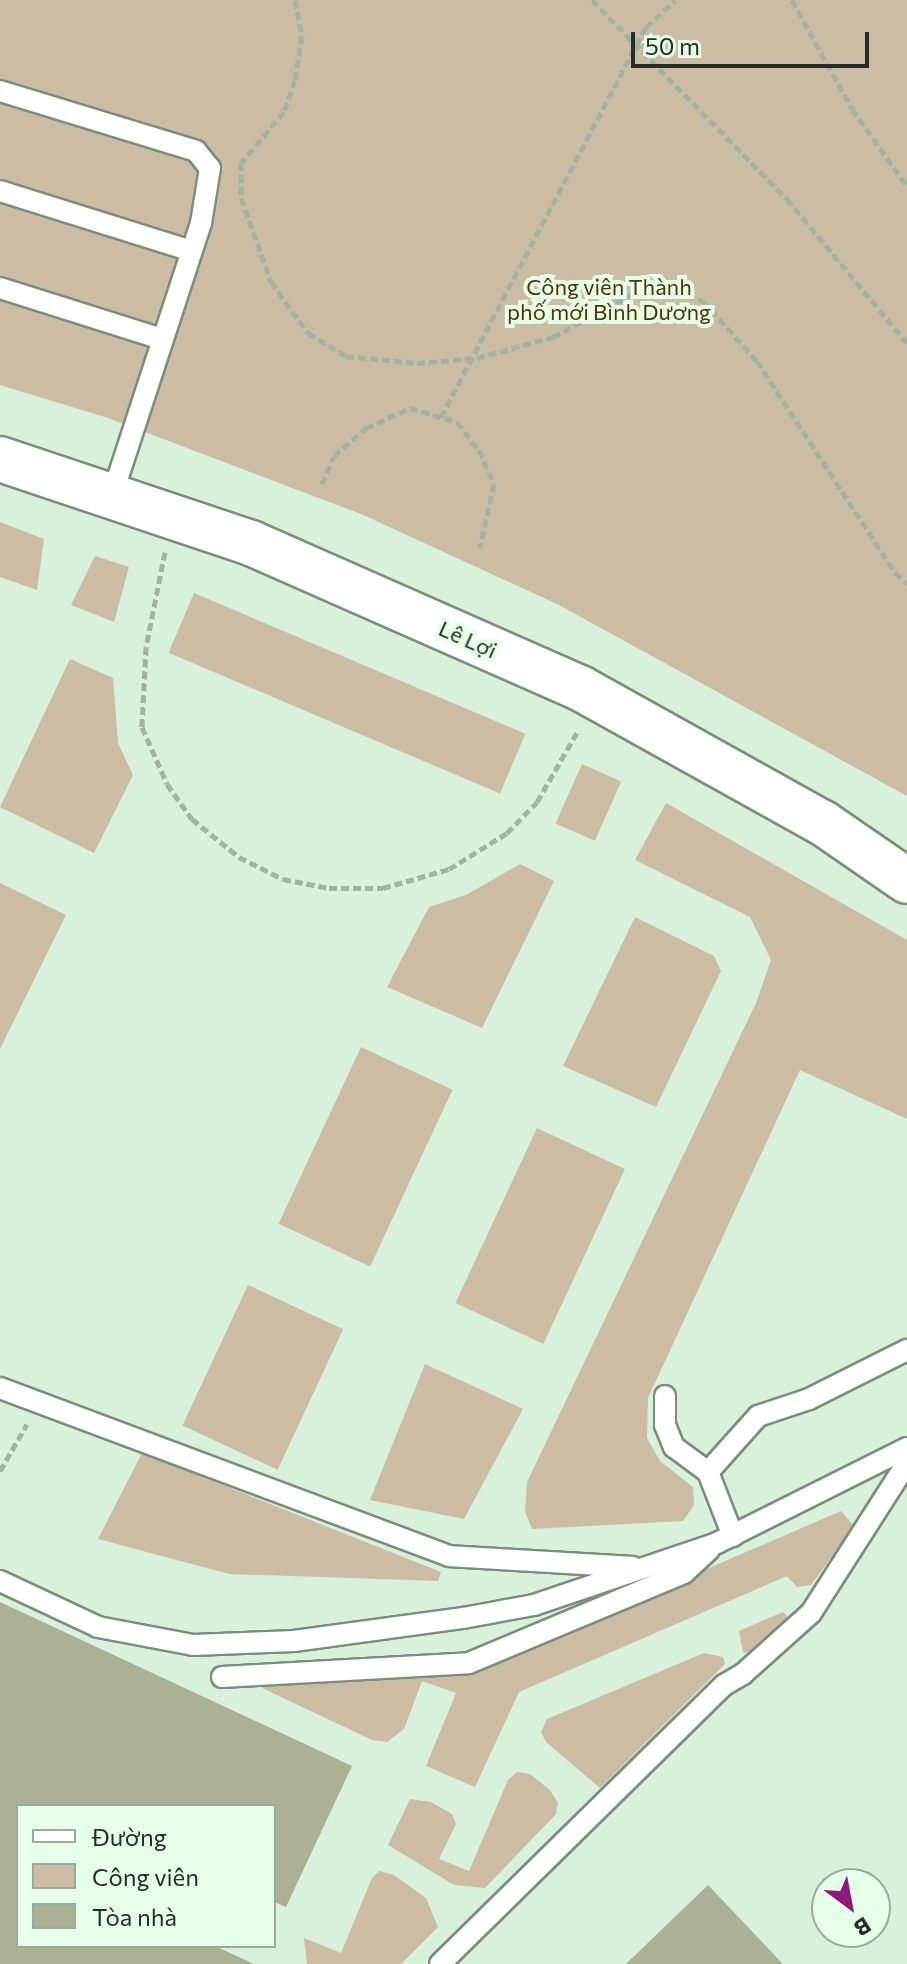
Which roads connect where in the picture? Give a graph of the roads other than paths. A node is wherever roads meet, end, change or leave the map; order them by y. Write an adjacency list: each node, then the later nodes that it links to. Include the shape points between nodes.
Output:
1 (0, 91): 3 (lane, via 196,151 210,168 210,190)
2 (0, 191): 3 (lane)
3 (191, 251): 5 (lane)
4 (0, 288): 5 (lane)
5 (162, 339): 7 (lane)
6 (0, 459): 7 (main road, Lê Lợi)
7 (112, 496): 8 (main road, Lê Lợi, via 251,543 596,698 823,823)
8 (907, 881)
9 (907, 1350): 14 (lane, via 809,1399 758,1416)
10 (0, 1388): 16 (lane, via 449,1556)
11 (665, 1396): 14 (lane, via 665,1425 674,1447)
12 (907, 1448): 15 (lane)
13 (907, 1463): 19 (lane, via 811,1613 724,1685)
14 (708, 1472): 15 (lane)
15 (725, 1540): 16 (lane); 18 (lane, via 684,1573 469,1663)
16 (644, 1568): 17 (lane, via 534,1605 463,1618 294,1641 193,1645 98,1627)
17 (0, 1581)
18 (222, 1677)
19 (440, 1964)

